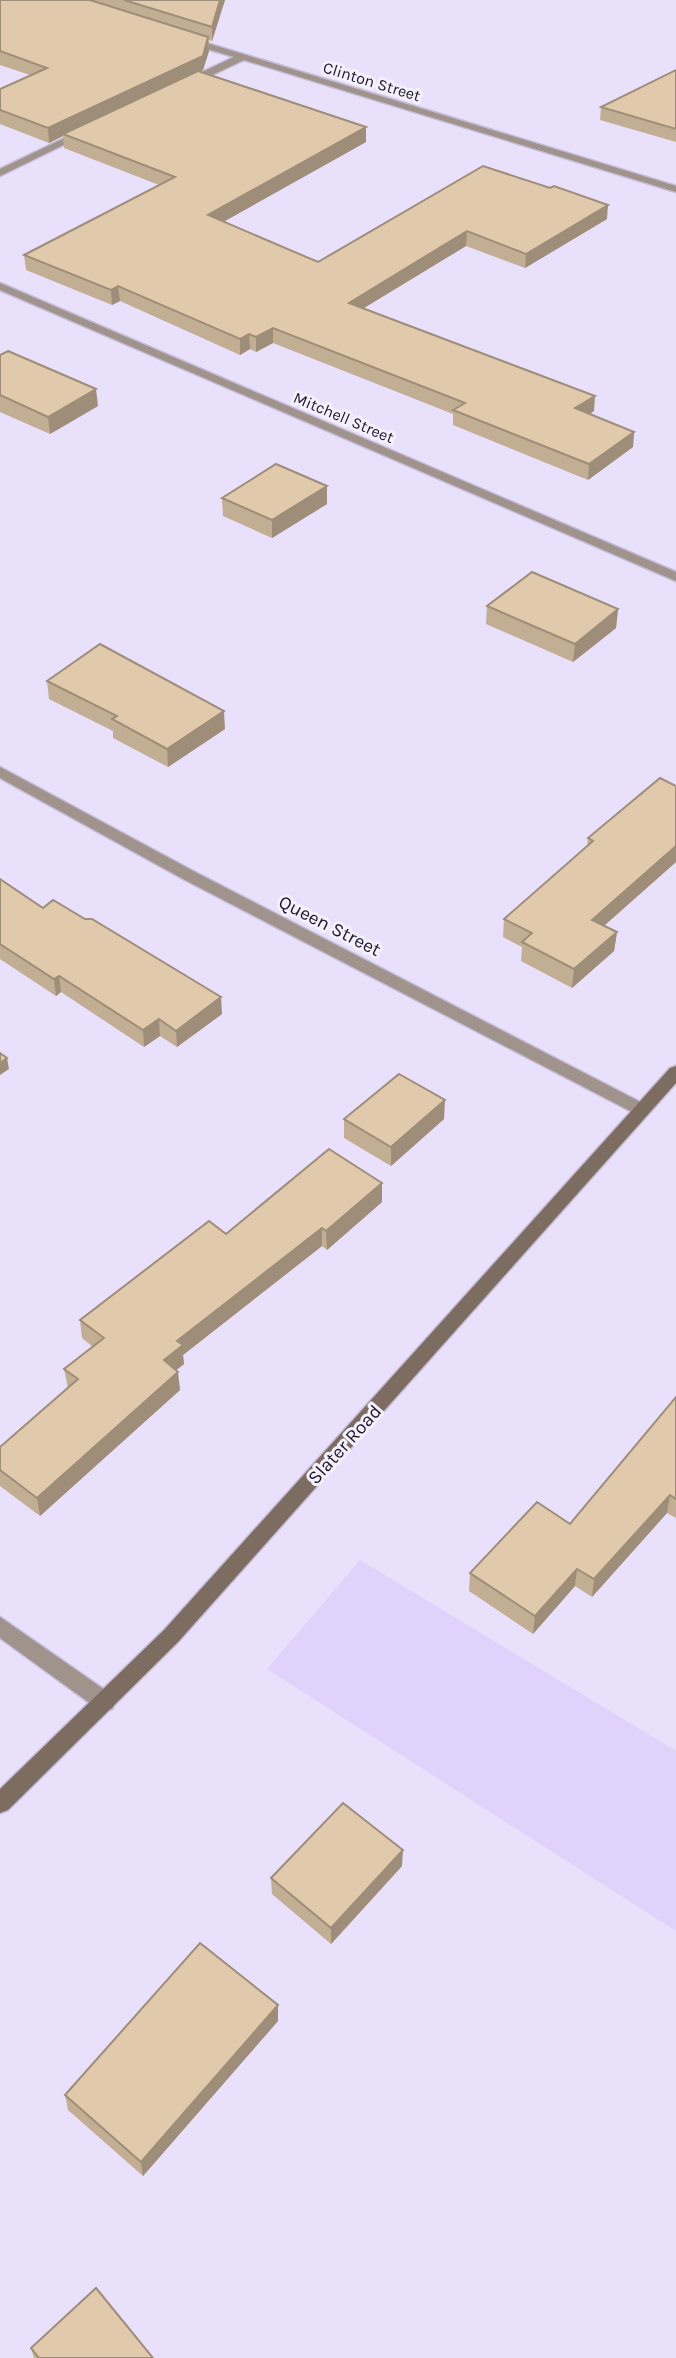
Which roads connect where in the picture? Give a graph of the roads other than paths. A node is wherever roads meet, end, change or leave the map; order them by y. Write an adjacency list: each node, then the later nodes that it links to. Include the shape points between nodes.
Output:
1 (177, 37): 2 (street, Clinton Street)
2 (241, 58): 3 (street); 6 (street, Clinton Street)
3 (181, 86)
4 (96, 127): 5 (street)
5 (0, 173)
6 (676, 189)
7 (0, 286): 8 (street, Mitchell Street)
8 (676, 576)
9 (0, 772): 11 (street, Queen Street, via 202,883)
10 (676, 1072): 11 (main road, Slater Road)
11 (642, 1110): 13 (main road, Slater Road, via 171,1636)
12 (0, 1626): 13 (street)
13 (105, 1702): 14 (main road, Slater Road)
14 (0, 1803)

